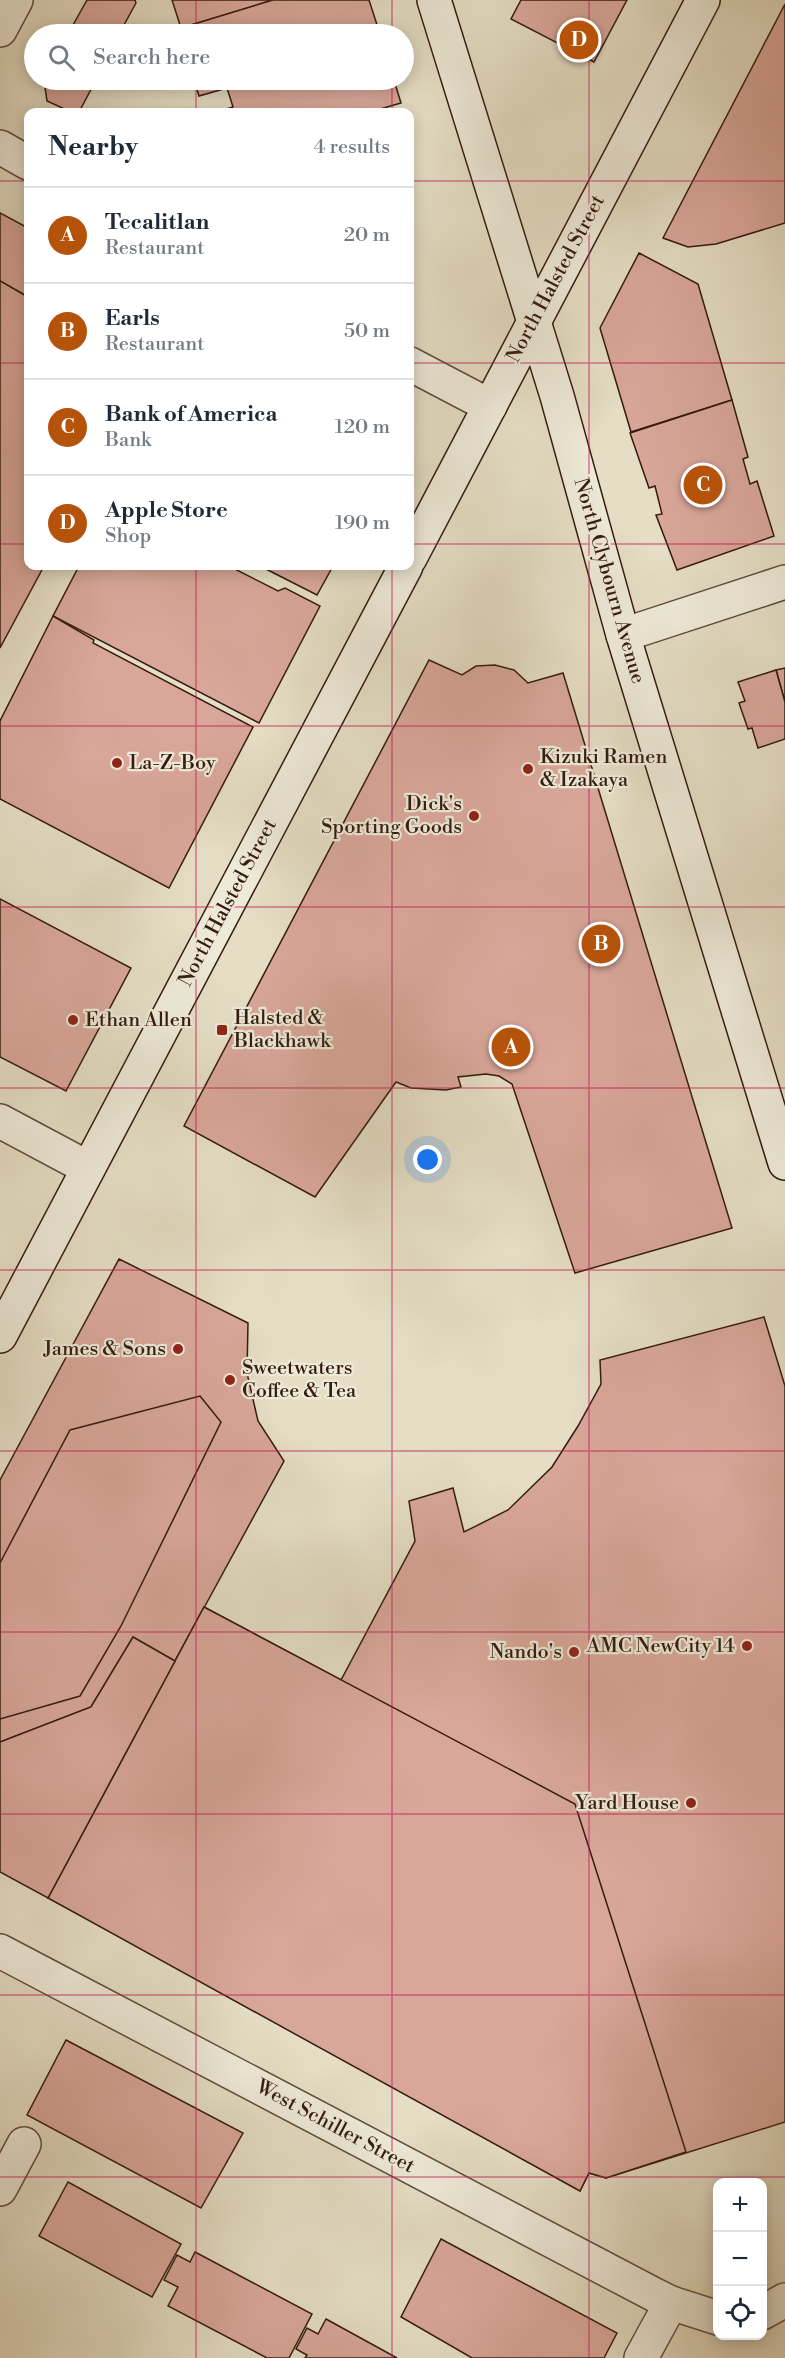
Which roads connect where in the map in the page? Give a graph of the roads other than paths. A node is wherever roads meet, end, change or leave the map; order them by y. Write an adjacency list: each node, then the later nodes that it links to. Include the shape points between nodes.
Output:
1 (16, 0): 4 (main road)
2 (434, 0): 7 (main road, North Clybourn Avenue)
3 (703, 0): 7 (main road, North Halsted Street)
4 (0, 30)
5 (0, 147): 6 (main road)
6 (24, 161)
7 (534, 322): 9 (main road, North Halsted Street); 13 (main road, North Clybourn Avenue)
8 (414, 366): 9 (main road)
9 (490, 406): 10 (main road, North Halsted Street)
10 (414, 550)
11 (404, 570): 16 (main road, North Halsted Street)
12 (785, 582): 13 (main road)
13 (623, 635): 15 (main road, North Clybourn Avenue)
14 (0, 1121): 16 (main road)
15 (785, 1162)
16 (88, 1168): 17 (main road, North Halsted Street)
17 (0, 1336)
18 (0, 1951): 22 (main road, West Schiller Street)
19 (24, 2144): 20 (main road)
20 (0, 2189)
21 (785, 2300): 23 (main road)
22 (670, 2303): 24 (main road, West Schiller Street); 25 (main road)
23 (767, 2310)
24 (713, 2317)
25 (640, 2358)

